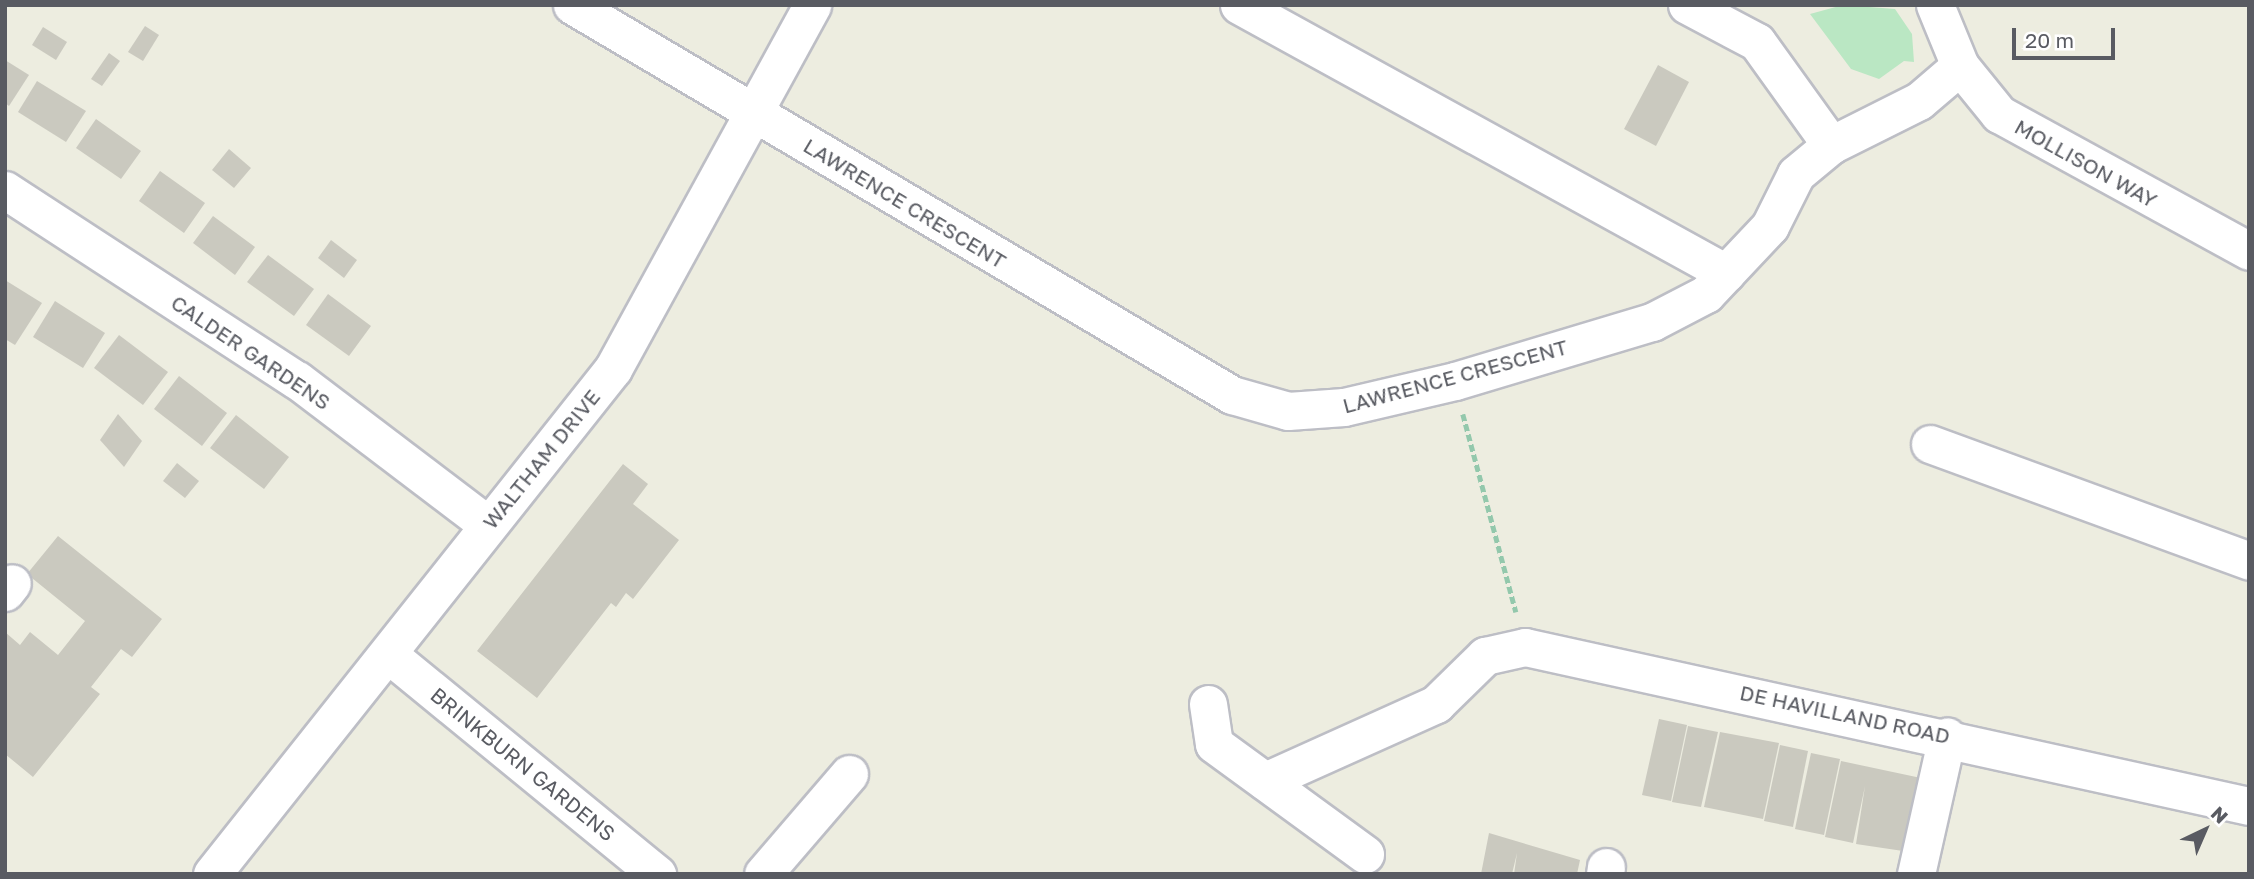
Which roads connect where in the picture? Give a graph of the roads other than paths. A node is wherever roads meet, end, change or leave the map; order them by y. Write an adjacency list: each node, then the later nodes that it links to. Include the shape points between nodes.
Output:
1 (812, 5): 7 (street, WALTHAM DRIVE)
2 (1239, 5): 11 (street)
3 (1687, 5): 8 (street, via 1757,42)
4 (1935, 5): 6 (street, MOLLISON WAY)
5 (581, 7): 7 (street, LAWRENCE CRESCENT)
6 (1960, 66): 8 (street, LAWRENCE CRESCENT, via 1919,101); 10 (street, MOLLISON WAY, via 1999,114)
7 (755, 114): 11 (street, LAWRENCE CRESCENT, via 1232,395 1288,411 1344,407 1455,381 1652,322 1706,293); 13 (street, WALTHAM DRIVE, via 613,369)
8 (1830, 145): 11 (street, LAWRENCE CRESCENT, via 1796,174 1770,226)
9 (5, 190): 13 (street, CALDER GARDENS, via 297,380)
10 (2249, 251)
11 (1726, 273)
12 (1930, 444): 14 (street)
13 (488, 525): 15 (street, WALTHAM DRIVE)
14 (2249, 561)
15 (388, 654): 22 (street, WALTHAM DRIVE); 23 (street, BRINKBURN GARDENS)
16 (1208, 704): 19 (street, via 1214,744)
17 (1947, 736): 19 (street, DE HAVILLAND ROAD, via 1525,647 1485,656 1436,704); 20 (street, DE HAVILLAND ROAD); 25 (street)
18 (849, 774): 24 (street)
19 (1265, 781): 21 (street)
20 (2249, 806)
21 (1365, 854)
22 (212, 874)
23 (657, 874)
24 (763, 874)
25 (1916, 874)

